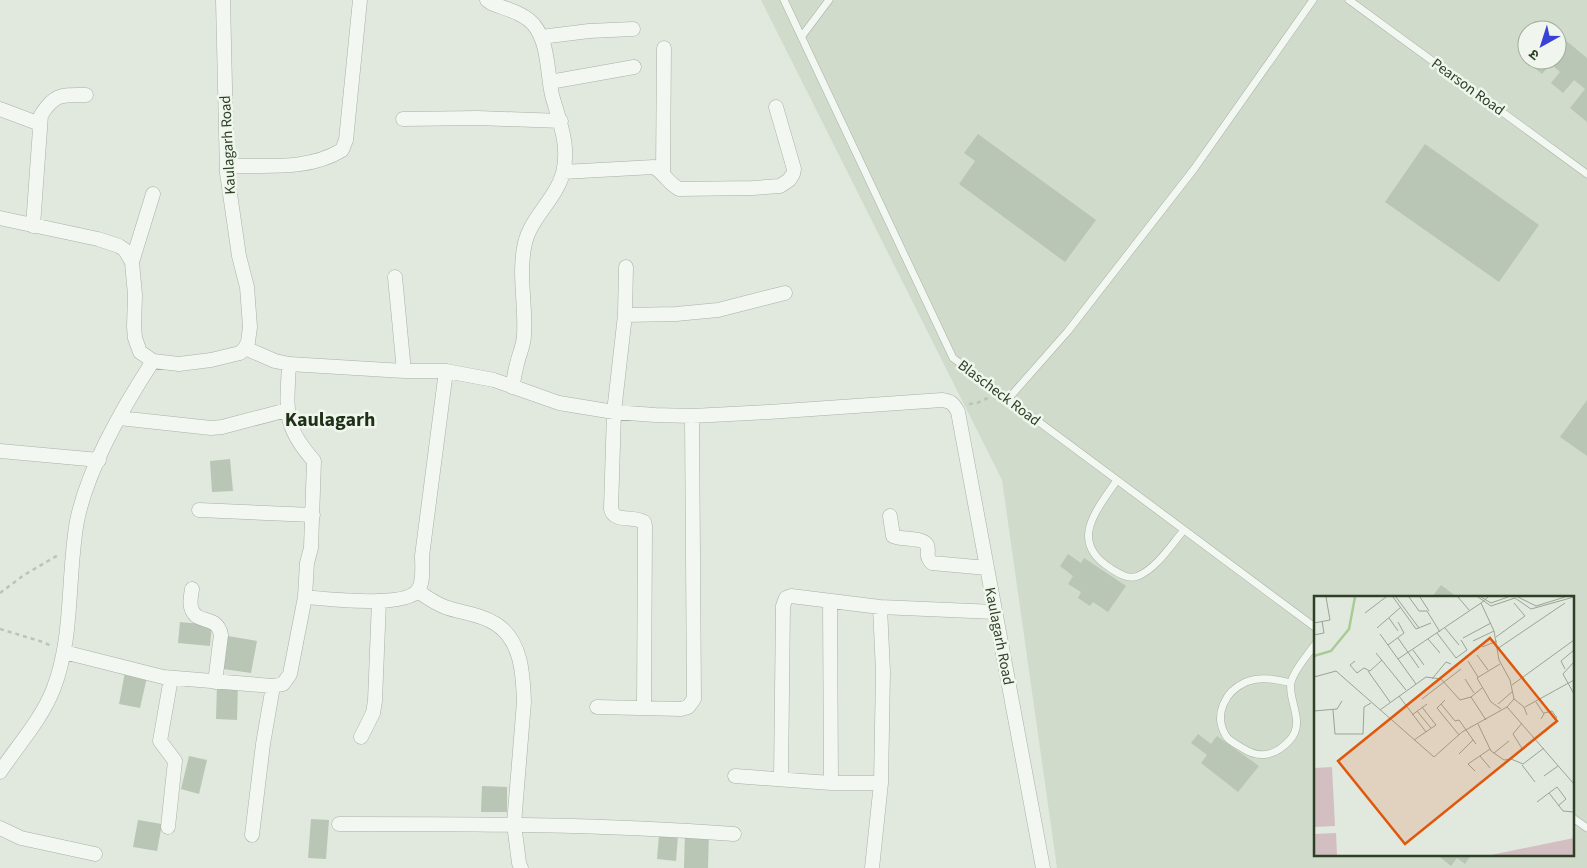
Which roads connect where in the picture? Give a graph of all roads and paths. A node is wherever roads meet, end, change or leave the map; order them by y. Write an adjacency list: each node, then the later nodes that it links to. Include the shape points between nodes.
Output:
1 (223, 0): 20 (street, Kaulagarh Road)
2 (360, 0): 20 (street, via 346,140 342,150 305,165)
3 (487, 0): 10 (street, via 526,18)
4 (784, 0): 9 (lane, Blascheck Road)
5 (829, 0): 9 (lane)
6 (1313, 0): 39 (lane, via 1194,169 1068,331)
7 (1349, 0): 23 (lane, Pearson Road)
8 (633, 29): 10 (street)
9 (802, 36): 38 (lane, Blascheck Road, via 953,358)
10 (541, 37): 13 (street)
11 (664, 48): 22 (street)
12 (634, 67): 13 (street)
13 (550, 82): 18 (street)
14 (86, 95): 19 (street, via 63,95 53,99 41,115)
15 (776, 107): 22 (street, via 794,168 789,180 780,186 679,189)
16 (0, 109): 19 (street)
17 (403, 119): 18 (street)
18 (561, 121): 21 (street, via 566,150)
19 (40, 124): 26 (street)
20 (226, 166): 32 (street, Kaulagarh Road, via 239,256 247,287 250,327)
21 (563, 172): 22 (street, via 654,167); 37 (street, via 525,243 522,277 524,335)
22 (662, 172)
23 (1587, 174)
24 (153, 194): 27 (street)
25 (0, 218): 26 (street)
26 (32, 226): 27 (street, via 119,246)
27 (132, 262): 33 (street, via 135,338 140,352)
28 (626, 267): 31 (street)
29 (395, 277): 35 (street)
30 (785, 294): 31 (street, via 718,310)
31 (625, 315): 42 (street)
32 (245, 348): 33 (street, via 234,355 211,360 179,364); 34 (street)
33 (153, 361): 44 (street)
34 (289, 364): 35 (street); 41 (street)
35 (404, 371): 36 (street)
36 (446, 371): 37 (street, via 470,374); 55 (street)
37 (512, 387): 42 (street, via 559,403)
38 (999, 393): 39 (lane, Blascheck Road); 40 (path, via 978,404)
39 (1008, 399): 47 (lane, Blascheck Road)
40 (955, 405): 43 (street, via 942,400); 53 (street, Kaulagarh Road)
41 (287, 410): 44 (street, via 211,428); 49 (street, via 291,428 314,461)
42 (614, 412): 43 (street); 71 (street, via 612,514 640,519 645,526)
43 (692, 416): 71 (street, via 694,699 688,707 681,709)
44 (119, 418): 46 (street)
45 (0, 450): 46 (street)
46 (99, 460): 52 (street, via 82,502)
47 (1117, 480): 51 (lane, Blascheck Road); 51 (lane, via 1093,517 1088,532 1092,552 1107,566 1128,577 1135,577 1149,569)
48 (199, 510): 49 (street)
49 (313, 515): 57 (street)
50 (890, 516): 53 (street, via 893,536 925,542 927,557 932,563)
51 (1184, 530): 62 (lane, Blascheck Road)
52 (73, 549): 56 (path, via 52,558); 65 (street)
53 (987, 568): 61 (street, Kaulagarh Road)
54 (192, 589): 67 (street, via 192,611 217,624 222,635)
55 (418, 591): 58 (street, via 403,599); 80 (street, via 444,606 496,624 505,631 517,650 524,682 524,702)
56 (0, 593)
57 (305, 597): 58 (street); 69 (street, via 290,674 283,684)
58 (379, 601): 72 (street, via 375,701)
59 (830, 601): 60 (street); 75 (street, via 791,596 784,602); 76 (street)
60 (880, 607): 61 (street); 77 (street, via 883,672)
61 (995, 612): 89 (street, Kaulagarh Road)
62 (1314, 627)
63 (0, 629): 65 (path)
64 (1314, 646): 68 (lane)
65 (64, 652): 66 (street); 73 (street, via 53,690 37,719)
66 (171, 678): 67 (street); 81 (street, via 160,741 175,761)
67 (215, 682): 69 (street)
68 (1291, 683): 68 (lane, via 1296,721 1288,742 1263,756 1251,754 1230,740 1220,716 1224,700 1231,692 1248,681 1261,679)
69 (273, 686): 85 (street)
70 (597, 706): 71 (street)
71 (644, 708)
72 (361, 737)
73 (2, 767)
74 (736, 776): 75 (street)
75 (781, 778): 76 (street)
76 (831, 783): 77 (street)
77 (881, 783): 88 (street)
78 (1574, 819): 83 (lane)
79 (339, 824): 80 (street)
80 (514, 824): 84 (street, via 664,828); 87 (street)
81 (168, 827)
82 (0, 828): 86 (street, via 21,838)
83 (1587, 828)
84 (734, 834)
85 (252, 835)
86 (95, 854)
87 (521, 868)
88 (872, 868)
89 (1043, 868)

